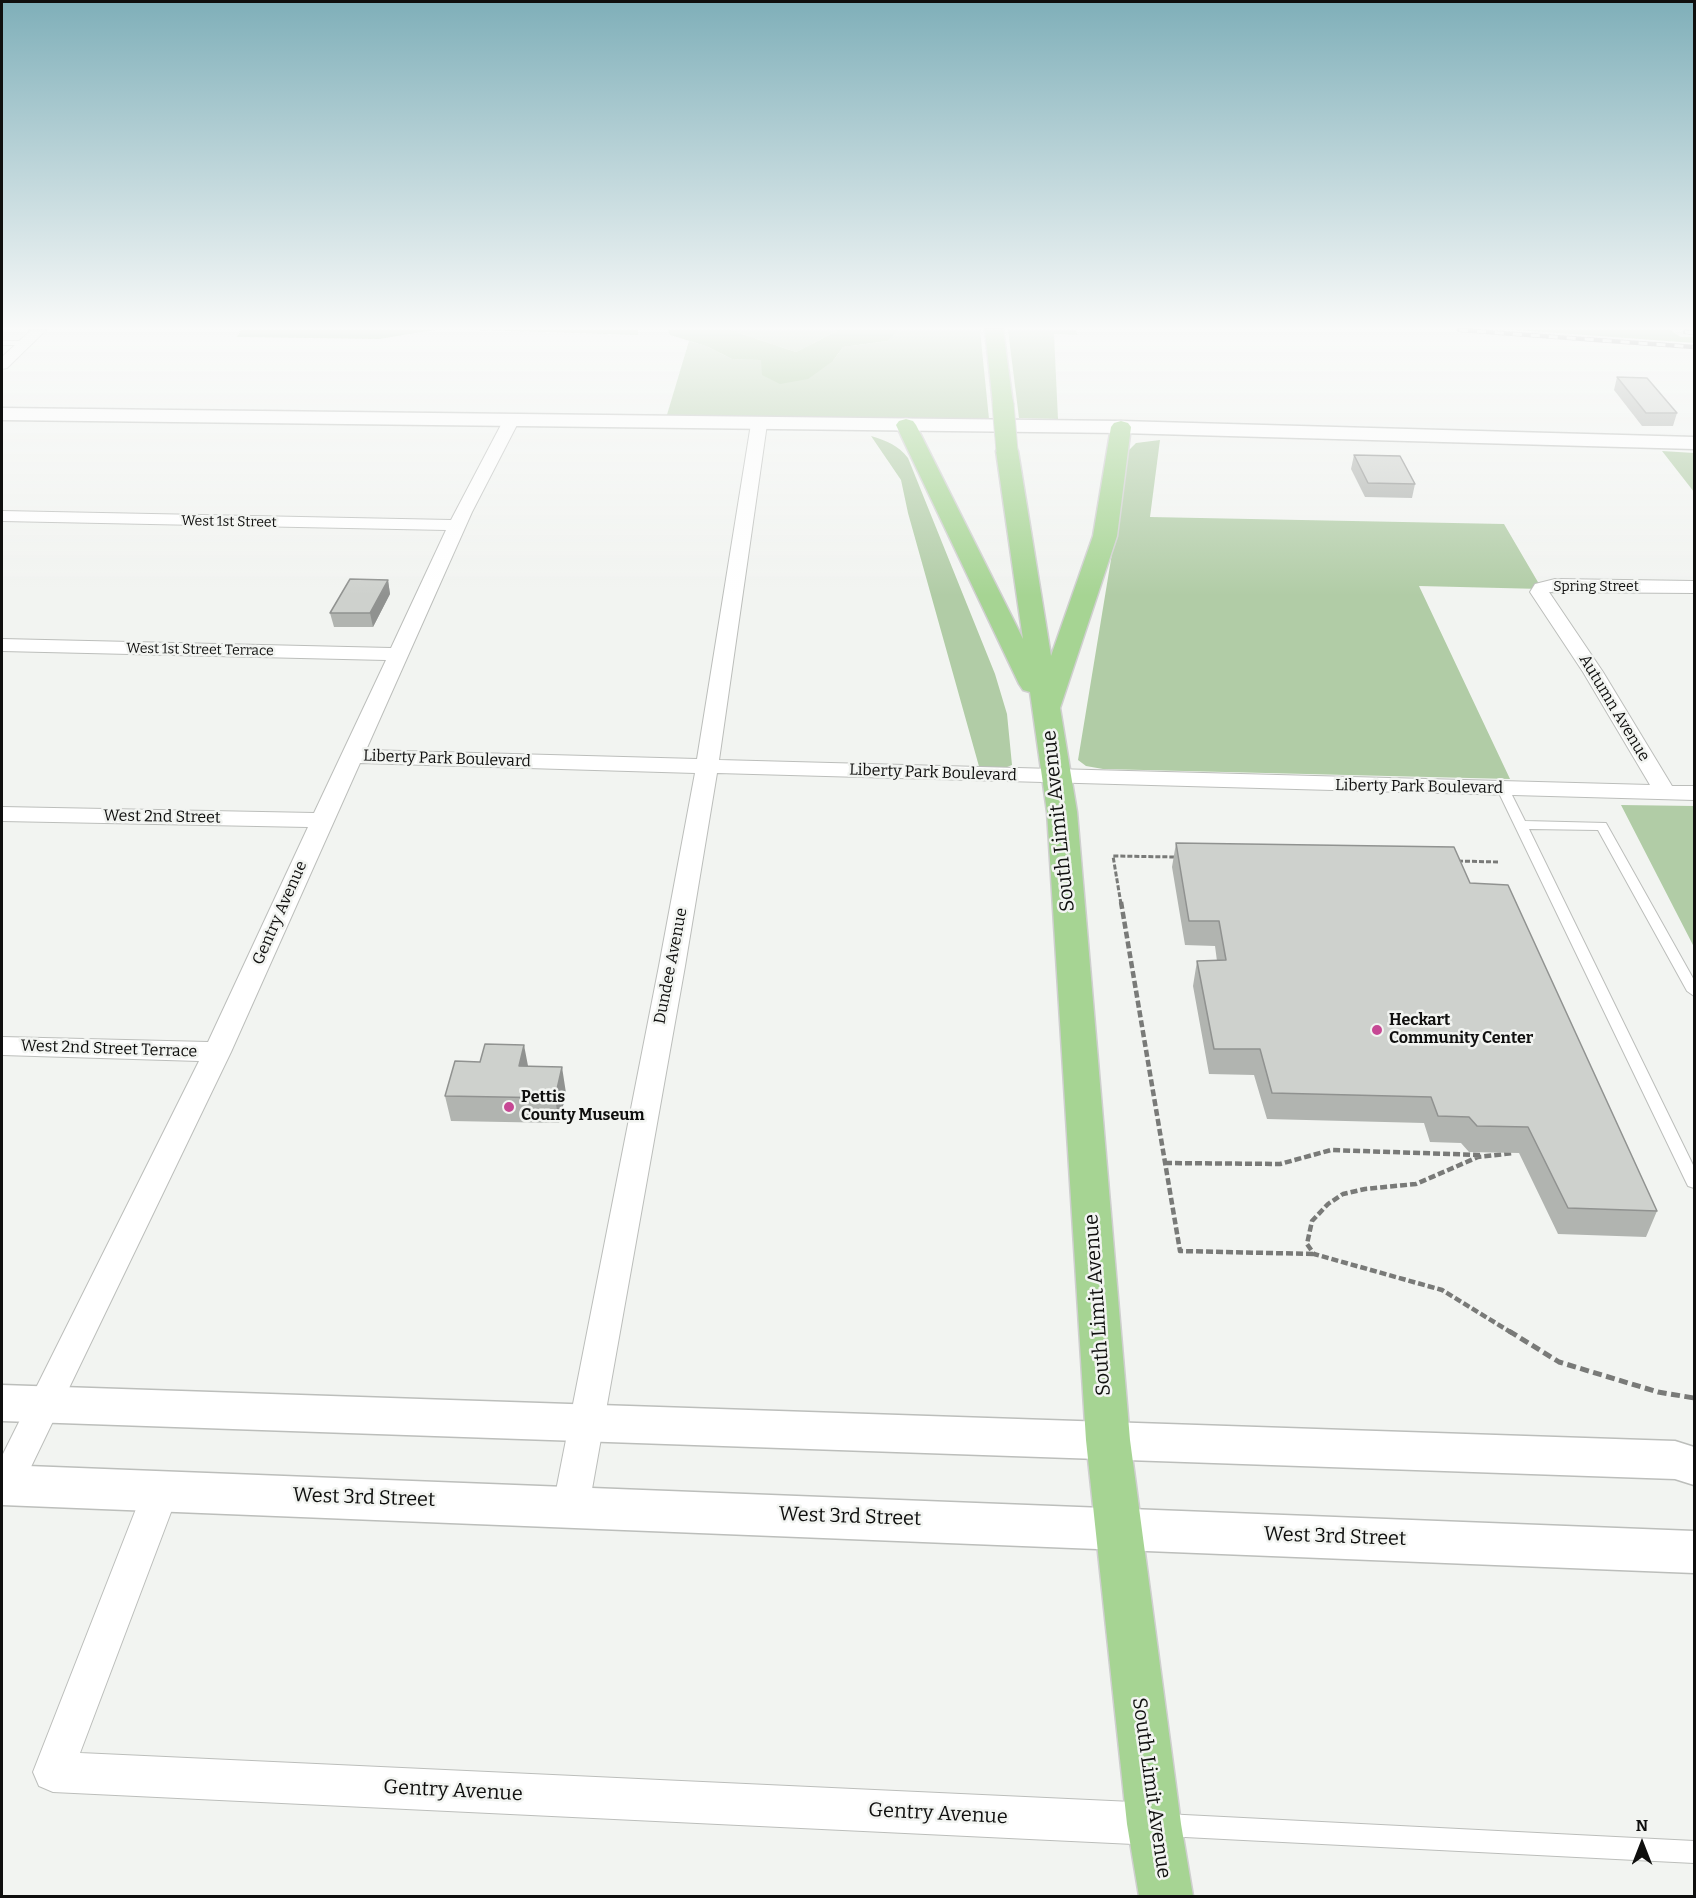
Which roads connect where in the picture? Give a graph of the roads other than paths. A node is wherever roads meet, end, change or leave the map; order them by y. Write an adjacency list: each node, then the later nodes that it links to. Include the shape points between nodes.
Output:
1 (103, 419): 3 (main road)
2 (1004, 419): 14 (highway, bridge)
3 (511, 421): 4 (main road); 9 (street, Gentry Avenue)
4 (759, 424): 5 (main road); 16 (street, Dundee Avenue)
5 (906, 425): 6 (main road); 14 (highway)
6 (1121, 427): 7 (main road); 14 (highway, via 1105,536)
7 (1695, 443)
8 (2, 516): 9 (street, West 1st Street)
9 (457, 525): 13 (street, Gentry Avenue)
10 (1695, 587): 11 (street, Spring Street, via 1542,588 1540,595)
11 (1561, 625): 19 (street, Autumn Avenue)
12 (2, 645): 13 (street, West 1st Street Terrace)
13 (398, 654): 15 (street, Gentry Avenue)
14 (1046, 712): 17 (highway, South Limit Avenue)
15 (351, 756): 16 (street, Liberty Park Boulevard); 22 (street, Gentry Avenue)
16 (706, 767): 17 (street, Liberty Park Boulevard); 30 (street, Dundee Avenue)
17 (1058, 777): 18 (street, Liberty Park Boulevard); 31 (highway, South Limit Avenue)
18 (1503, 789): 19 (street, Liberty Park Boulevard); 23 (lane)
19 (1665, 792): 20 (street, Liberty Park Boulevard)
20 (1695, 793)
21 (2, 814): 22 (street, West 2nd Street)
22 (322, 820): 26 (street, Gentry Avenue)
23 (1521, 825): 24 (lane, via 1602,826); 27 (lane)
24 (1695, 991)
25 (2, 1046): 26 (street, West 2nd Street Terrace)
26 (217, 1052): 29 (street, Gentry Avenue)
27 (1695, 1182)
28 (2, 1403): 29 (main road)
29 (44, 1404): 30 (main road); 33 (street, West 3rd Street)
30 (586, 1424): 31 (main road); 35 (street, Dundee Avenue)
31 (1108, 1440): 32 (main road, via 1675,1460); 36 (highway, South Limit Avenue)
32 (1695, 1466)
33 (3, 1485): 34 (main road, West 3rd Street)
34 (161, 1491): 35 (main road, West 3rd Street); 38 (street, Gentry Avenue, via 53,1773)
35 (571, 1506): 36 (main road, West 3rd Street)
36 (1117, 1528): 37 (main road, West 3rd Street); 38 (highway, South Limit Avenue)
37 (1695, 1552)
38 (1154, 1824): 39 (lane); 40 (highway, South Limit Avenue)
39 (1695, 1852)
40 (1166, 1896)

